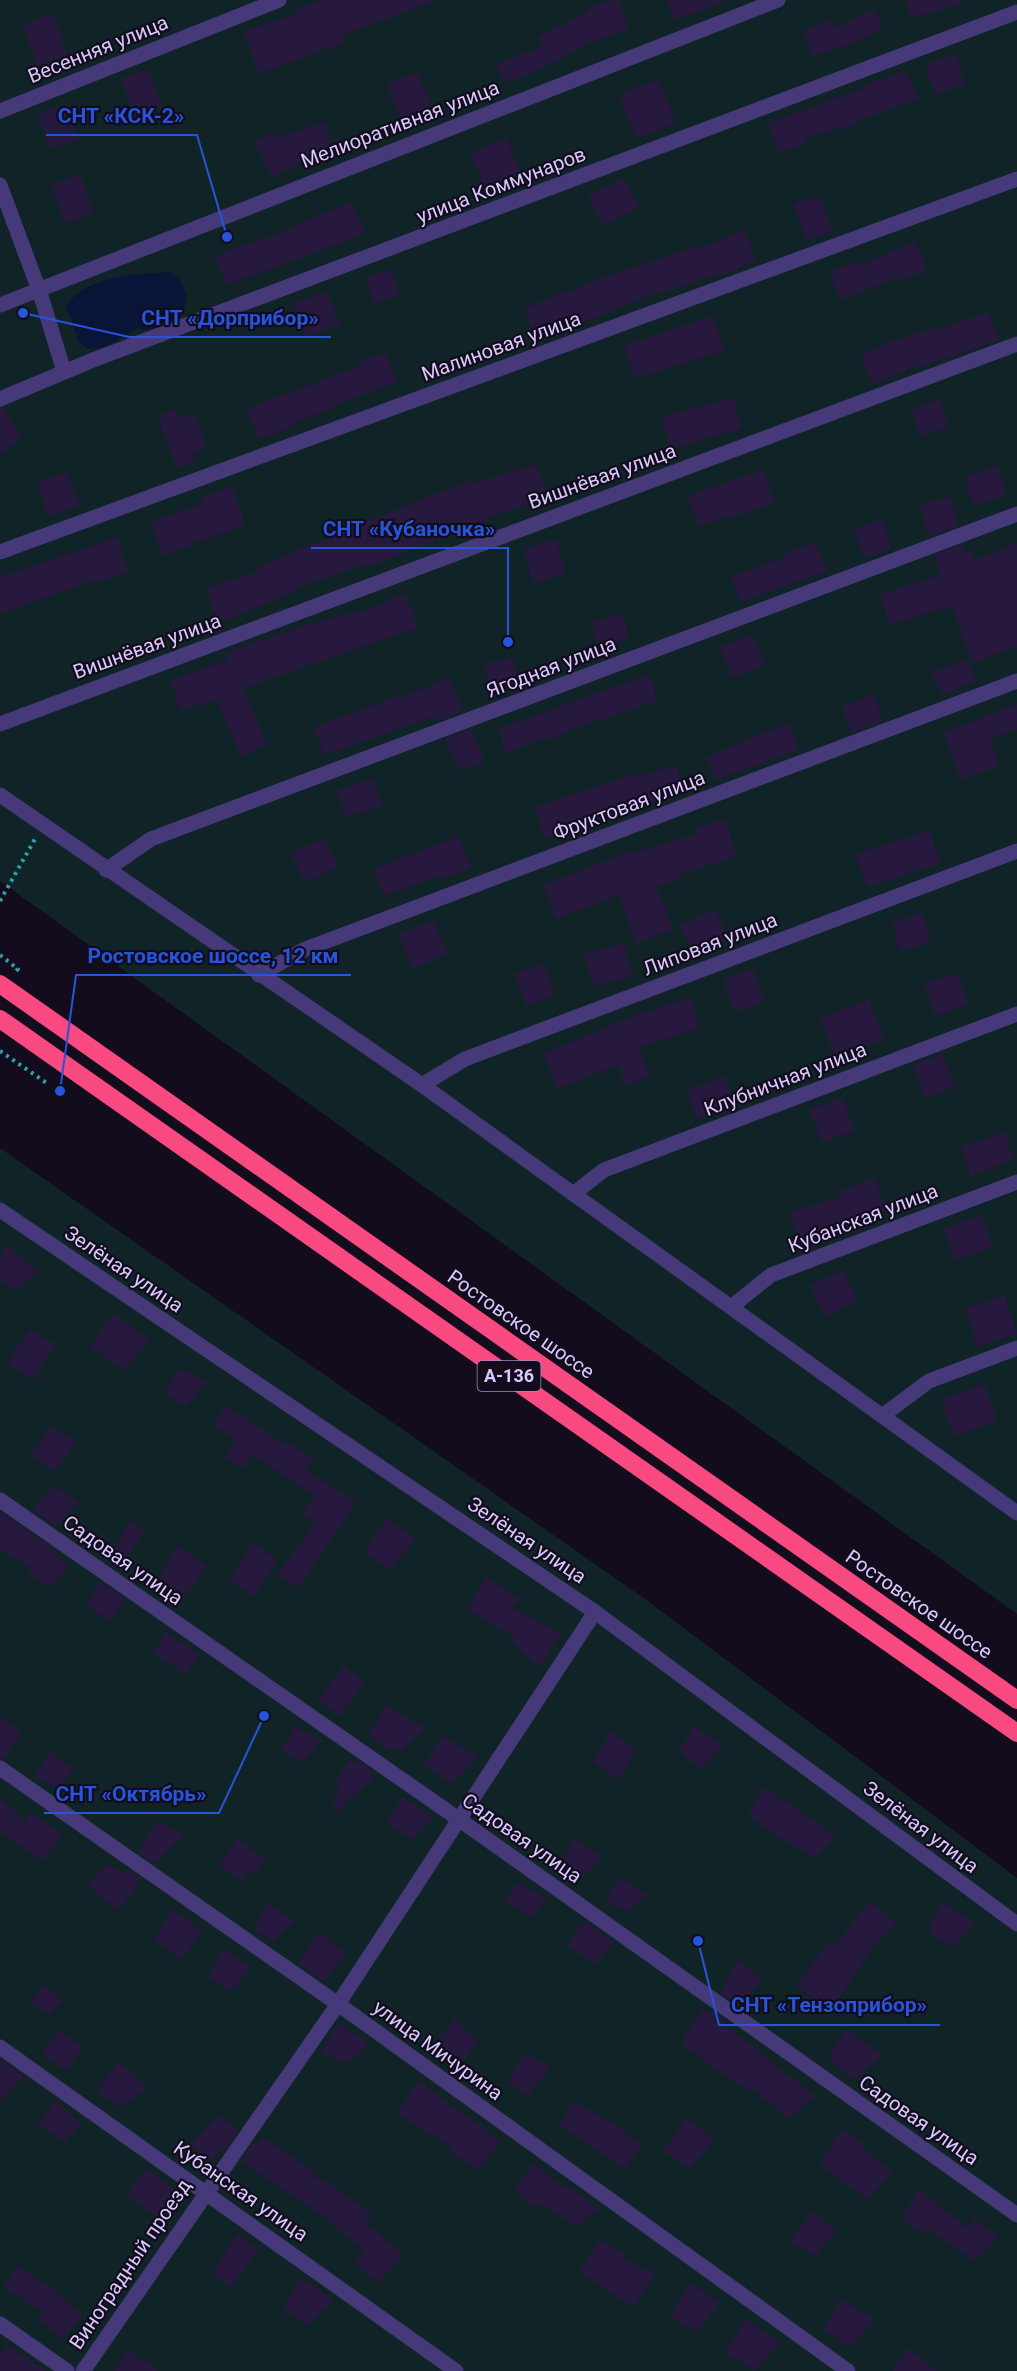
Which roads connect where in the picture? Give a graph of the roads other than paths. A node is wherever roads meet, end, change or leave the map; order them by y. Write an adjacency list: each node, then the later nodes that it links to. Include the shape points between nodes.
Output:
1 (279, 0): 4 (street, Весенняя улица)
2 (778, 0): 7 (street, Мелиоративная улица)
3 (1017, 12): 10 (street, улица Коммунаров)
4 (0, 111)
5 (1017, 179): 13 (street, Малиновая улица)
6 (0, 185): 7 (street)
7 (39, 290): 8 (street, Мелиоративная улица); 10 (street)
8 (0, 305)
9 (1017, 344): 15 (street, Вишнёвая улица)
10 (64, 371): 11 (street, улица Коммунаров)
11 (0, 399)
12 (1017, 514): 18 (street, Ягодная улица, via 151,839)
13 (0, 552)
14 (1017, 681): 19 (street, Фруктовая улица, via 303,950)
15 (0, 724)
16 (0, 795): 18 (street)
17 (1017, 851): 23 (street, Липовая улица, via 465,1059)
18 (106, 870): 19 (street)
19 (259, 975): 23 (street)
20 (0, 984): 33 (highway, Ростовское шоссе / А-136)
21 (1017, 1014): 25 (street, Клубничная улица, via 604,1170)
22 (0, 1019): 34 (highway, А-136)
23 (422, 1085): 25 (street)
24 (1017, 1182): 27 (street, Кубанская улица, via 771,1275)
25 (573, 1194): 27 (street)
26 (0, 1210): 32 (street, Зелёная улица)
27 (731, 1307): 29 (street)
28 (1017, 1348): 29 (street, via 929,1381)
29 (882, 1416): 31 (street)
30 (0, 1500): 36 (street, Садовая улица)
31 (1017, 1513)
32 (596, 1612): 36 (street, Виноградный проезд); 37 (street, Зелёная улица)
33 (1017, 1700)
34 (1017, 1733)
35 (0, 1768): 38 (street, улица Мичурина)
36 (460, 1820): 38 (street, Виноградный проезд); 41 (street, Садовая улица)
37 (1017, 1924)
38 (338, 2004): 40 (street, Виноградный проезд); 46 (street, улица Мичурина)
39 (0, 2047): 40 (street, Кубанская улица)
40 (205, 2192): 44 (street, Виноградный проезд); 45 (street, Кубанская улица)
41 (1017, 2215)
42 (0, 2324): 43 (street)
43 (60, 2369)
44 (83, 2371)
45 (456, 2371)
46 (848, 2371)

